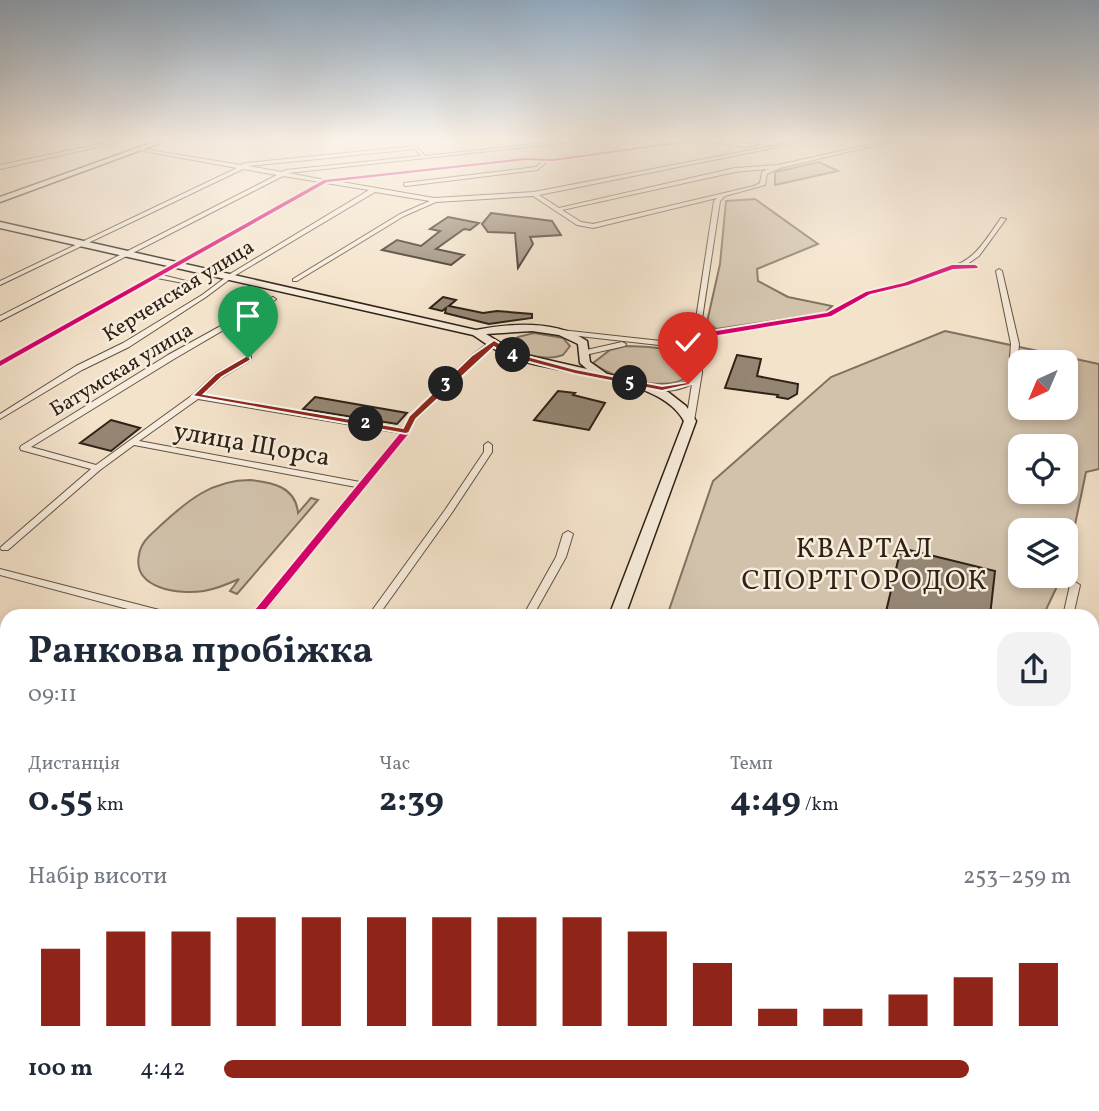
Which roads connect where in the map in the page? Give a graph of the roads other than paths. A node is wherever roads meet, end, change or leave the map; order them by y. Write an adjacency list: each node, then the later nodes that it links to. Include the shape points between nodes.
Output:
1 (18, 192): 13 (main road)
2 (189, 192): 19 (street)
3 (245, 192): 20 (street)
4 (306, 192): 21 (street)
5 (371, 192): 26 (street, Керченская улица)
6 (385, 192): 14 (street)
7 (545, 192): 10 (street)
8 (638, 192): 16 (street)
9 (732, 192): 11 (street)
10 (534, 194): 14 (street); 16 (street)
11 (723, 194): 12 (street); 15 (street)
12 (703, 199): 15 (street); 16 (street, via 593,226 579,224)
13 (0, 200)
14 (434, 200): 27 (street)
15 (717, 201): 35 (street)
16 (558, 210)
17 (1003, 219): 22 (street, via 977,255)
18 (0, 225): 19 (main road)
19 (81, 243): 20 (main road); 28 (street)
20 (127, 253): 21 (main road); 31 (street)
21 (176, 264): 25 (street); 26 (main road)
22 (959, 266): 23 (street); 35 (street, via 868,293 829,315)
23 (975, 267)
24 (999, 271): 39 (street)
25 (156, 276): 29 (street); 43 (street)
26 (229, 276): 34 (main road); 48 (street, Керченская улица, via 126,345)
27 (295, 280)
28 (0, 283)
29 (192, 284)
30 (273, 299): 52 (street, Батумская улица, via 23,448)
31 (0, 319)
32 (532, 329): 33 (main road); 34 (main road); 37 (main road)
33 (561, 332): 36 (street); 40 (main road, via 579,339 586,346)
34 (476, 333): 37 (main road)
35 (698, 336): 38 (street); 44 (street)
36 (636, 342): 38 (street); 40 (street)
37 (494, 343): 42 (main road, via 506,352); 49 (street, via 421,409)
38 (670, 344): 44 (street, via 690,354)
39 (1015, 350)
40 (585, 353): 42 (main road, via 566,362); 45 (main road, via 593,370)
41 (248, 358): 46 (street)
42 (539, 362): 45 (main road)
43 (0, 364)
44 (698, 373): 45 (street, via 679,387); 47 (street)
45 (649, 387): 47 (main road, via 672,398)
46 (197, 396): 49 (street); 50 (street)
47 (688, 416): 62 (main road)
48 (0, 417)
49 (406, 431): 53 (street)
50 (134, 443): 52 (street); 53 (street, улица Щорса)
51 (488, 445): 60 (street, via 454,504)
52 (97, 468): 55 (street)
53 (362, 485): 59 (street)
54 (568, 534): 61 (street, via 561,557)
55 (5, 548)
56 (0, 572): 58 (street)
57 (1074, 588): 63 (street)
58 (140, 609)
59 (261, 609)
60 (378, 609)
61 (532, 609)
62 (619, 609)
63 (1070, 609)

